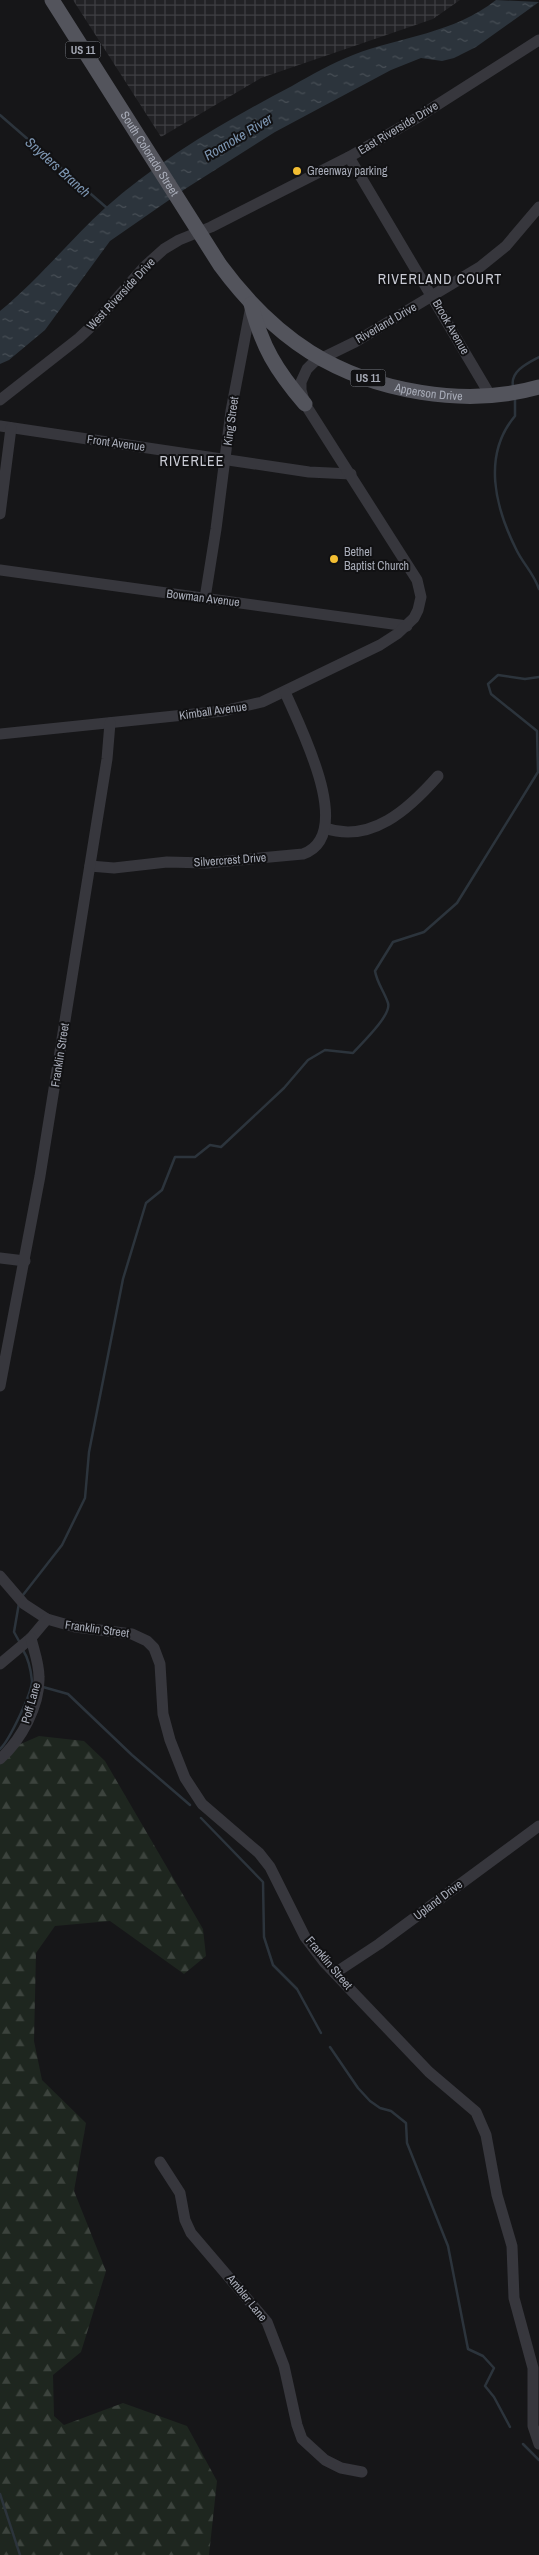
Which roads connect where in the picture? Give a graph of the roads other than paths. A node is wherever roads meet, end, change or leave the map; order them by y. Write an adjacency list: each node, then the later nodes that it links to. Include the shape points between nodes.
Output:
1 (52, 0): 5 (main road, South Colorado Street / US 11)
2 (539, 40): 3 (street, East Riverside Drive)
3 (349, 157): 5 (street, East Riverside Drive); 6 (street, Brook Avenue)
4 (539, 207): 6 (street, Riverland Drive, via 495,256)
5 (198, 231): 7 (main road, South Colorado Street / US 11); 11 (street, West Riverside Drive, via 164,249 79,338)
6 (433, 296): 8 (street, Riverland Drive, via 355,342); 10 (street, Brook Avenue)
7 (251, 304): 8 (main road, Apperson Drive / US 11, via 289,337); 12 (main road, via 259,335 270,357 284,380); 14 (street, King Street)
8 (320, 358): 10 (main road, Apperson Drive / US 11, via 400,387 452,395); 12 (street, via 303,376 301,390)
9 (539, 387): 10 (main road, Apperson Drive / US 11)
10 (490, 395)
11 (0, 400)
12 (305, 404): 15 (street)
13 (6, 427): 14 (street, Front Avenue); 16 (street)
14 (225, 459): 15 (street, Front Avenue, via 309,472); 18 (street, King Street)
15 (351, 474): 19 (street, via 420,588 420,606)
16 (0, 514)
17 (0, 570): 18 (street, Bowman Avenue)
18 (205, 598): 19 (street, Bowman Avenue)
19 (407, 626): 20 (street, Kimball Avenue, via 380,645)
20 (285, 692): 21 (street, Kimball Avenue, via 262,702 223,711); 24 (street, via 320,780)
21 (110, 723): 22 (street, Kimball Avenue); 25 (street, Franklin Street)
22 (0, 734)
23 (438, 776): 24 (street, via 407,807 378,826 346,834)
24 (325, 828): 25 (street, Silvercrest Drive, via 319,844 303,854 208,863 167,862 114,868)
25 (90, 866): 27 (street, Franklin Street)
26 (0, 1258): 27 (street)
27 (25, 1262): 28 (street, Franklin Street)
28 (0, 1386)
29 (0, 1576): 30 (street, Franklin Street, via 24,1604)
30 (47, 1619): 31 (street); 35 (street, Franklin Street, via 75,1627 132,1634 148,1641 154,1648 160,1664 163,1714 184,1778 202,1804 259,1853 270,1867 305,1937)
31 (28, 1640): 32 (street); 33 (street, Poff Lane, via 37,1660 38,1688 18,1740)
32 (0, 1664)
33 (0, 1759)
34 (539, 1826): 35 (street, Upland Drive)
35 (335, 1973): 37 (street, Franklin Street, via 429,2072 468,2102 482,2123 512,2246 514,2298 533,2368 532,2420)
36 (160, 2162): 38 (street, Ambler Lane, via 180,2193 191,2233 267,2322 284,2366 302,2439 325,2460 340,2468)
37 (539, 2444)
38 (362, 2472)

